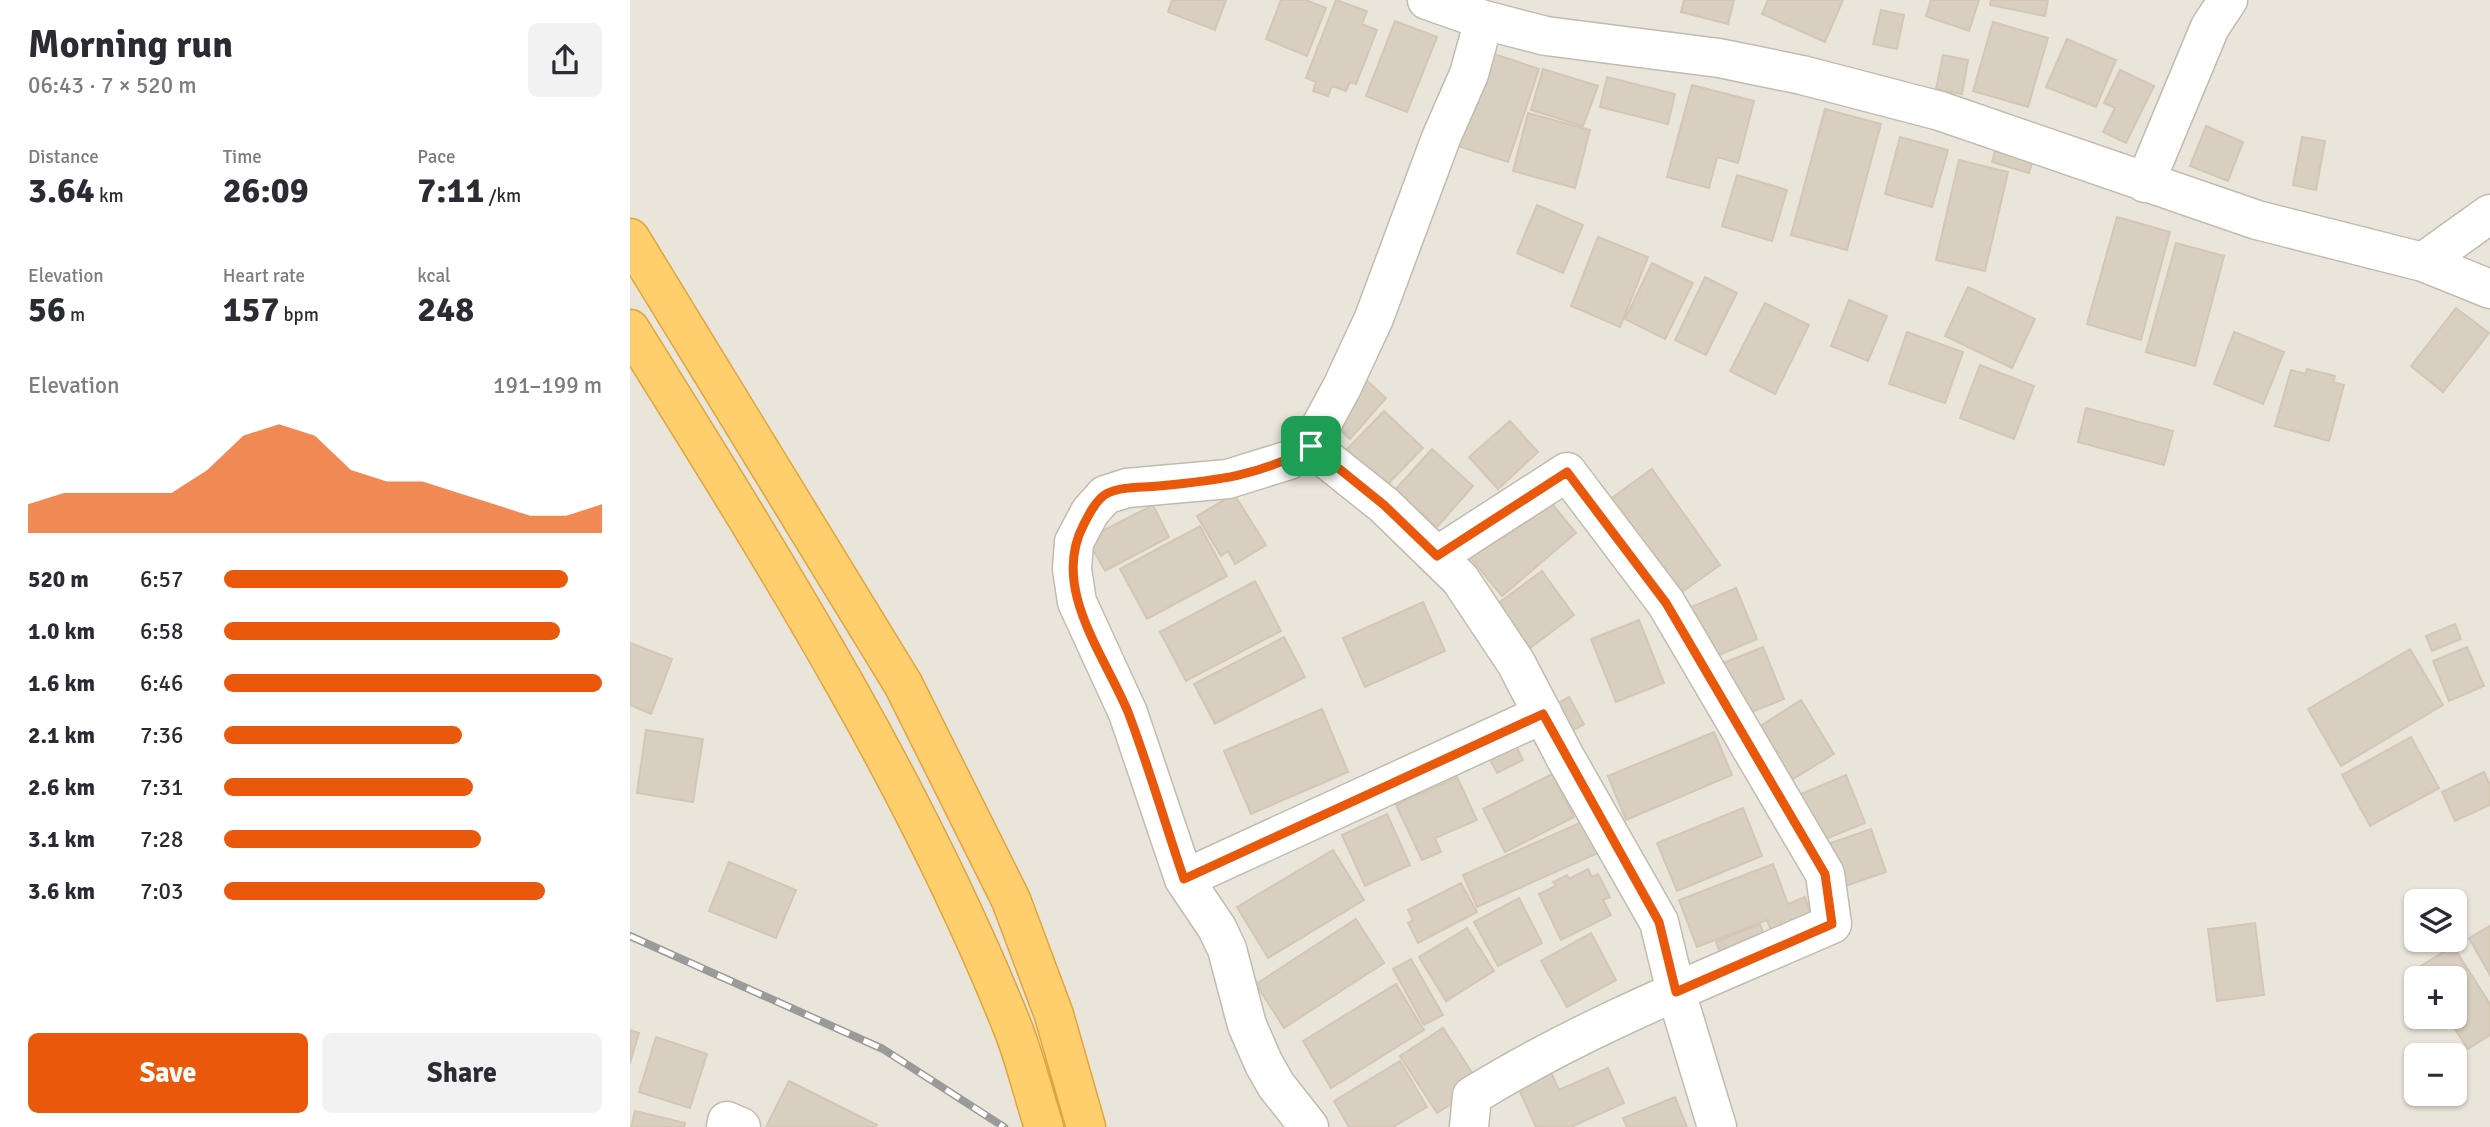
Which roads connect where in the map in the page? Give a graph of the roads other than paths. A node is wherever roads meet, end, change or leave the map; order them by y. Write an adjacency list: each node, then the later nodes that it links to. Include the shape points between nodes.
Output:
1 (1457, 8): 3 (street, via 1546,36 1718,58 1802,75 1940,111); 9 (street, via 1469,74 1374,318)
2 (2209, 9): 3 (street)
3 (2145, 183): 6 (street, via 2257,220)
4 (2490, 214): 6 (street)
5 (630, 238): 17 (highway, via 909,696 1011,900 1054,1015)
6 (2423, 261): 7 (street)
7 (2490, 289)
8 (630, 329): 16 (highway, via 864,713 969,925 1013,1028)
9 (1311, 446): 10 (street, via 1384,505); 12 (street, via 1289,460 1228,479 1127,488 1105,495 1074,542 1077,602 1128,713)
10 (1437, 556): 11 (street, via 1460,579 1516,663); 13 (street, via 1567,472 1666,603 1825,874 1832,924)
11 (1543, 714): 12 (street); 13 (street, via 1659,922)
12 (1184, 879): 18 (street, via 1222,939 1247,1025 1264,1064)
13 (1676, 992): 19 (street, via 1529,1063 1472,1096); 20 (street)
14 (726, 1127): 15 (street, via 727,1121)
15 (741, 1127)
16 (1044, 1127)
17 (1086, 1127)
18 (1309, 1127)
19 (1469, 1127)
20 (1717, 1127)

